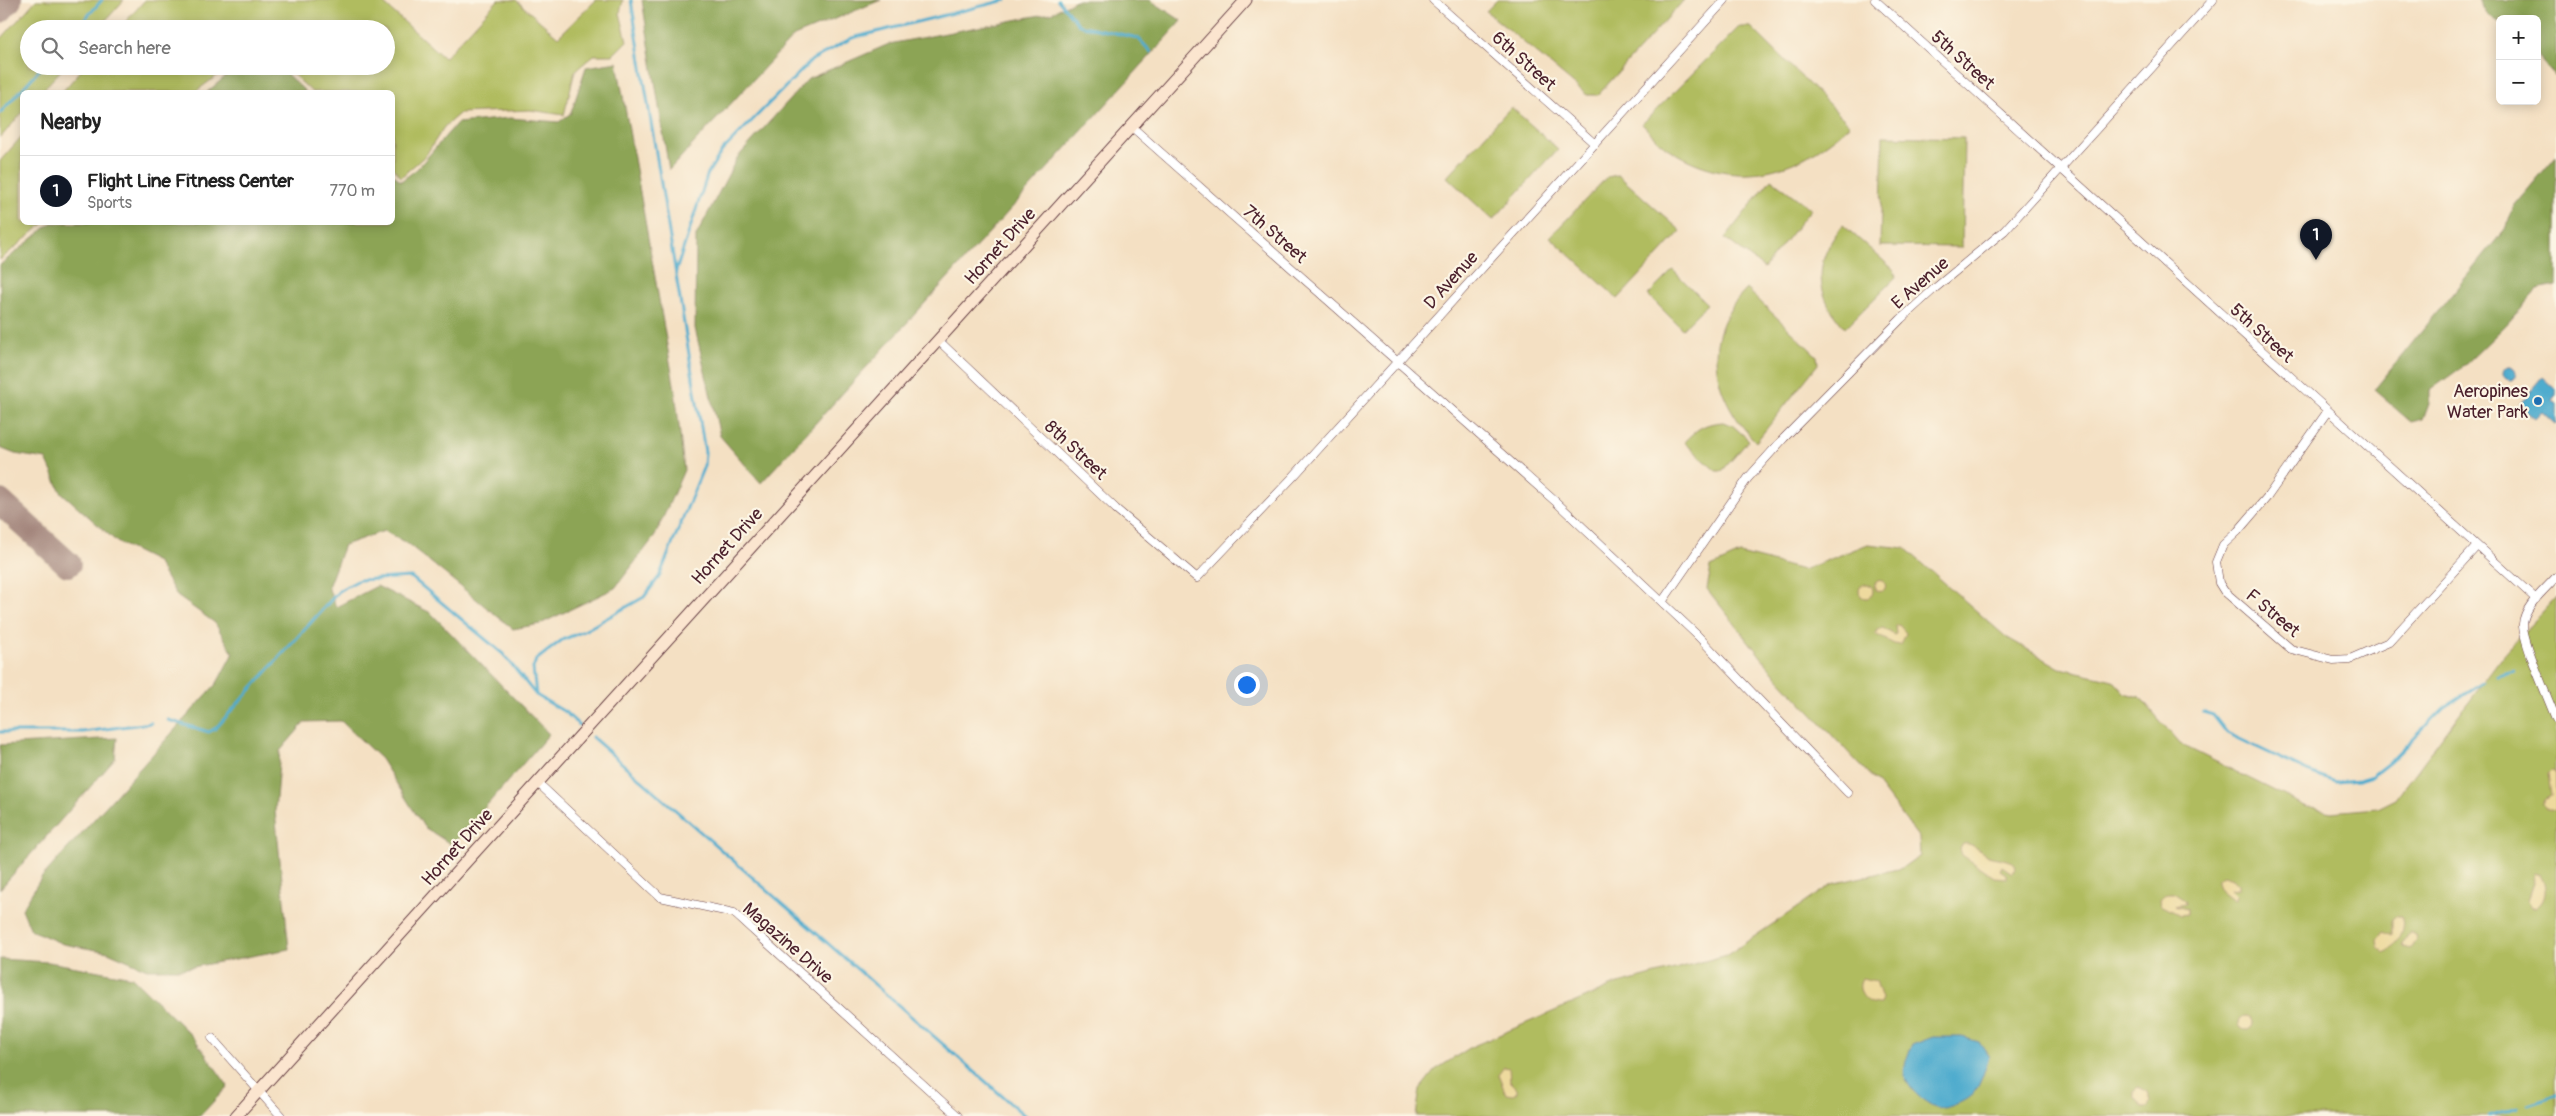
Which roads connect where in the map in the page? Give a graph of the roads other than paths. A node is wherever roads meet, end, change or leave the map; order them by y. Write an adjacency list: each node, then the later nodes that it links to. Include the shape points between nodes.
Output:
1 (1246, 0): 6 (main road, Hornet Drive)
2 (1434, 0): 7 (street, 6th Street)
3 (1725, 0): 7 (street, D Avenue)
4 (1875, 0): 8 (street, 5th Street)
5 (2213, 0): 8 (street, E Avenue)
6 (1132, 127): 9 (main road, Hornet Drive); 10 (street, 7th Street)
7 (1595, 144): 10 (street, D Avenue)
8 (2061, 168): 11 (street, 5th Street); 16 (street, E Avenue, via 2004,231 1901,319 1784,438 1748,478)
9 (938, 340): 14 (street, 8th Street, via 1116,509); 18 (main road, Hornet Drive)
10 (1399, 361): 14 (street, D Avenue); 16 (street, 7th Street)
11 (2327, 412): 12 (street, 5th Street); 12 (street, F Street, via 2273,490 2218,553 2219,583 2231,597 2291,649 2333,660 2350,659 2389,642)
12 (2477, 546): 15 (street, 5th Street)
13 (2556, 577): 15 (street)
14 (1197, 578)
15 (2536, 599): 17 (street, via 2526,615 2524,629)
16 (1662, 602): 19 (street, 7th Street)
17 (2556, 719)
18 (538, 783): 21 (main road, Hornet Drive); 24 (street, Magazine Drive, via 660,897 734,913)
19 (1848, 793)
20 (212, 1038): 21 (street)
21 (258, 1091): 22 (main road, Hornet Drive); 23 (street)
22 (236, 1116)
23 (281, 1116)
24 (958, 1116)

